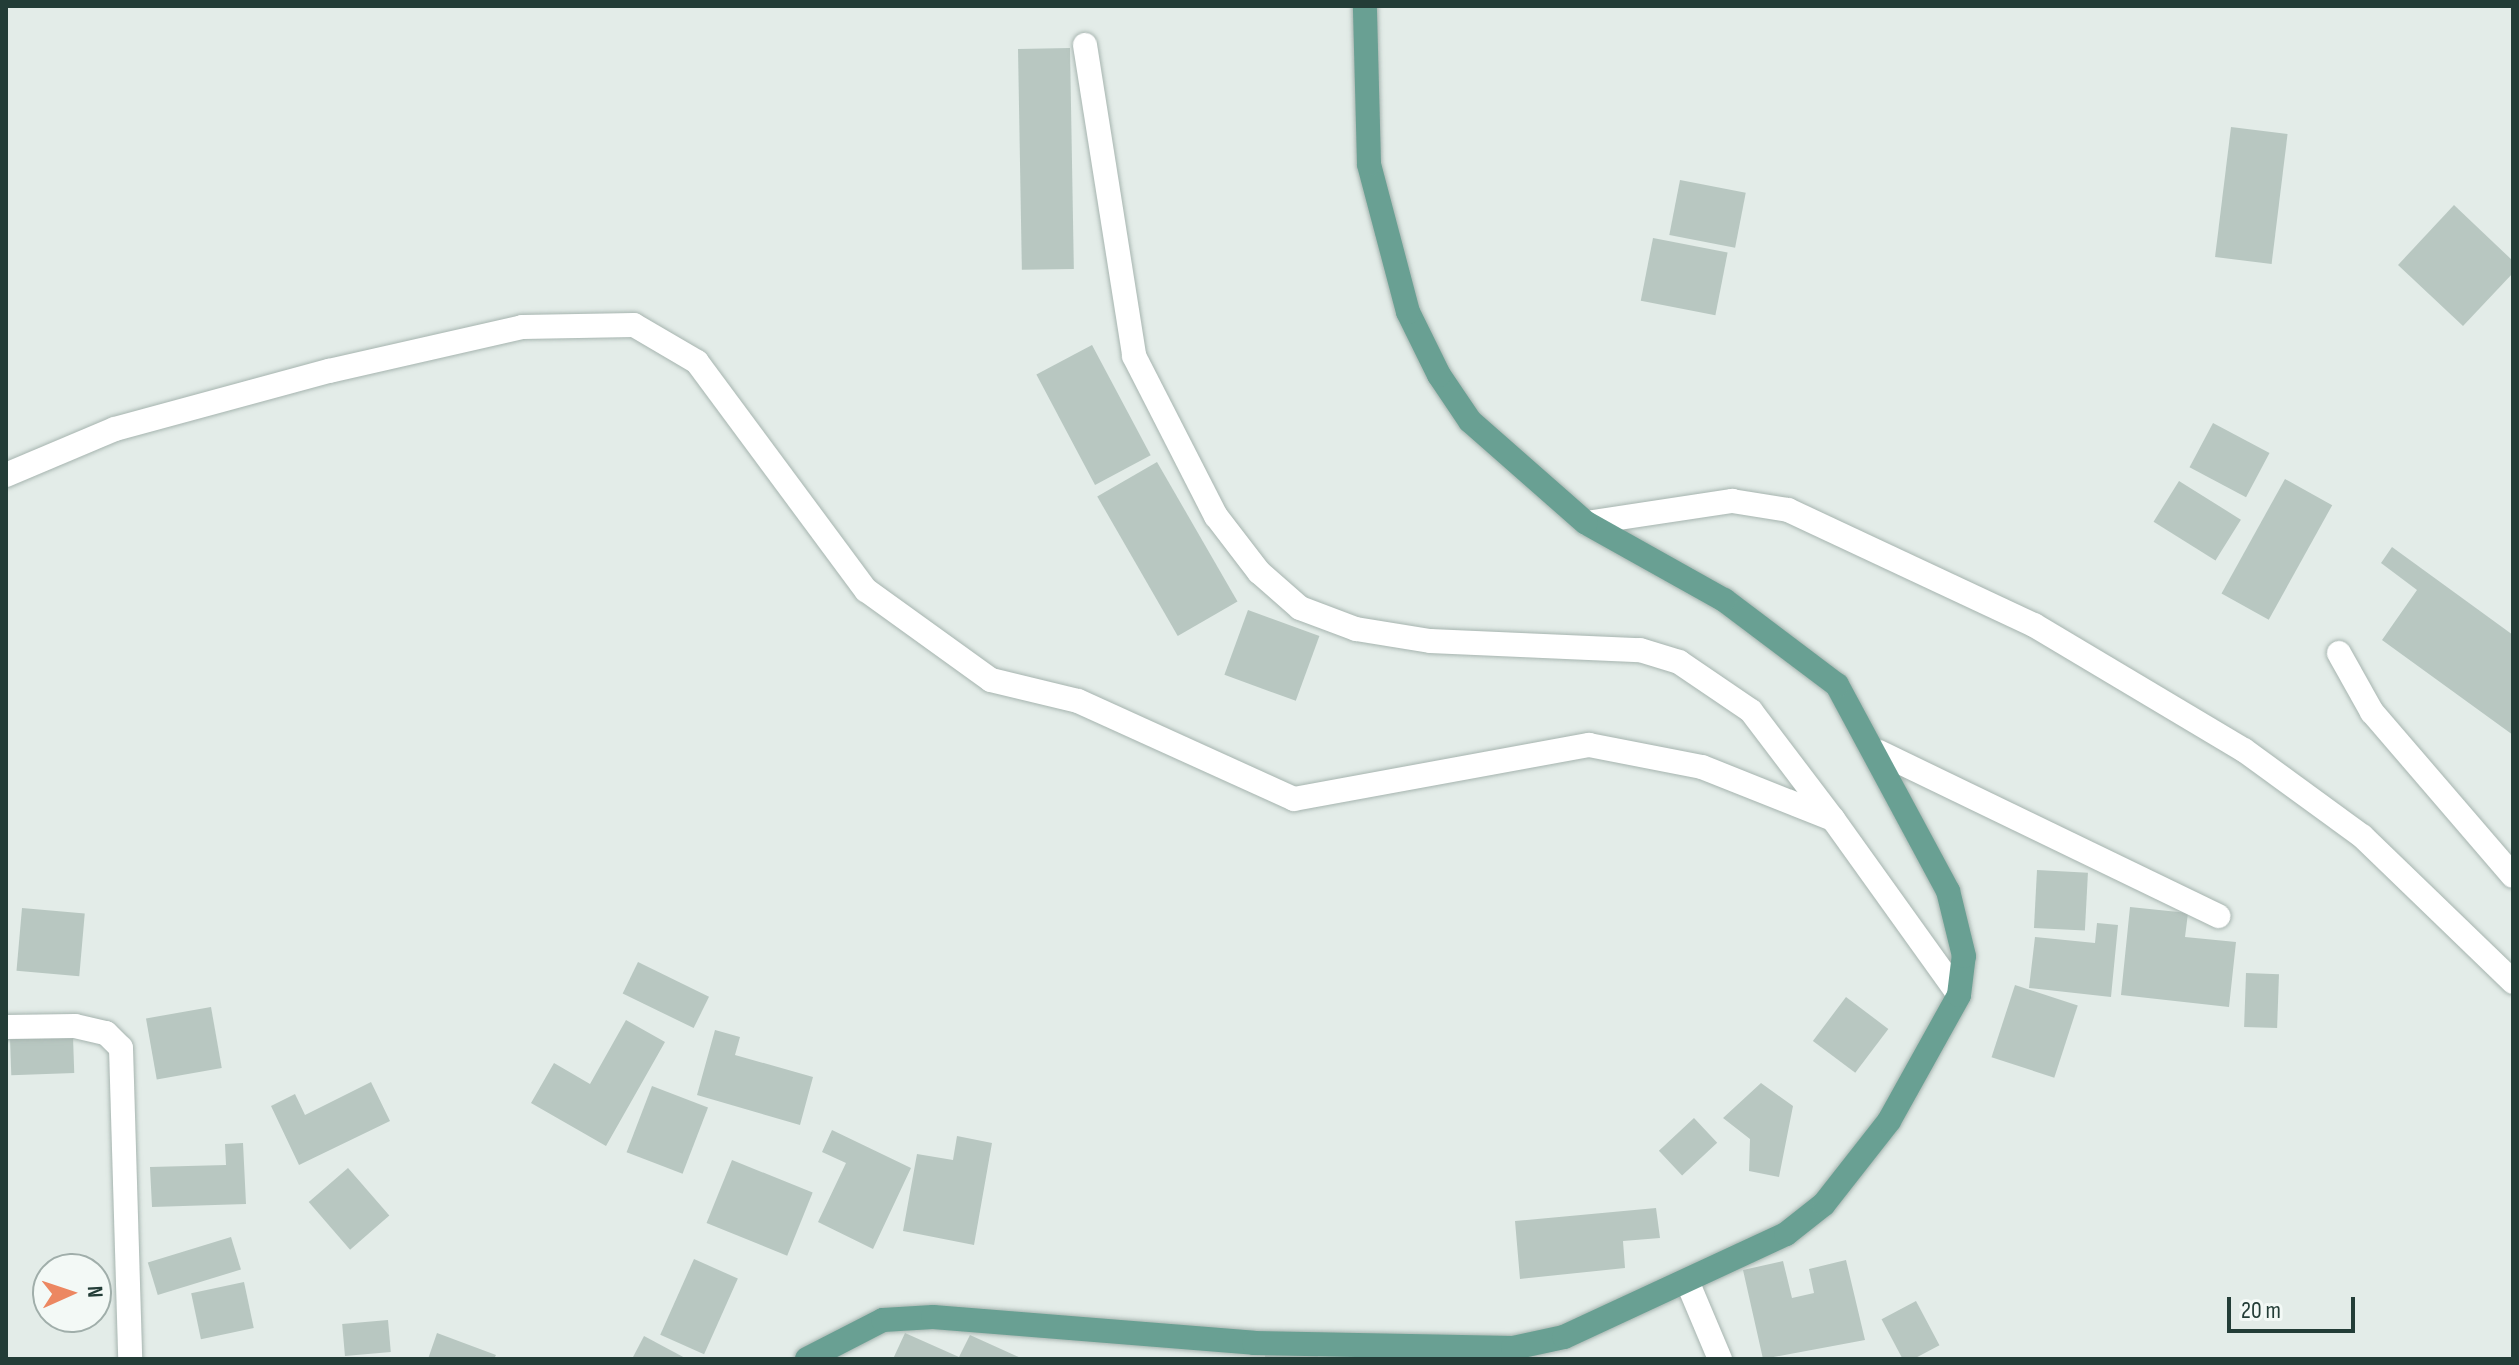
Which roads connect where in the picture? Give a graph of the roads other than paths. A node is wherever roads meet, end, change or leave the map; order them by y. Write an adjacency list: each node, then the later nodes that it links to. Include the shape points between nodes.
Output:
1 (1365, 6): 4 (main road, via 1369,164 1408,312 1470,421)
2 (1085, 45): 7 (street, via 1099,172 1134,356 1216,516 1259,572 1300,608 1356,629 1430,641 1640,650 1679,662 1751,711)
3 (6, 475): 7 (street, via 115,429 329,371 522,327 634,325 697,362 866,590 991,680 1078,701 1294,799 1589,745 1702,767)
4 (1586, 523): 6 (main road, via 1810,658 1837,685); 10 (street, via 1732,501 1788,510 2020,618 2244,750 2362,836)
5 (2339, 653): 8 (street, via 2372,712)
6 (1879, 752): 9 (street); 11 (main road, via 1960,926)
7 (1833, 819): 11 (street)
8 (2513, 876)
9 (2219, 916)
10 (2513, 982)
11 (1959, 995): 13 (main road, via 1889,1121 1824,1204 1786,1234)
12 (6, 1027): 15 (street, via 83,1028 106,1033 121,1048)
13 (1687, 1281): 14 (main road, via 1564,1337 1513,1348); 17 (street)
14 (1411, 1354): 16 (main road, via 933,1317 883,1320)
15 (130, 1359)
16 (807, 1359)
17 (1720, 1359)

